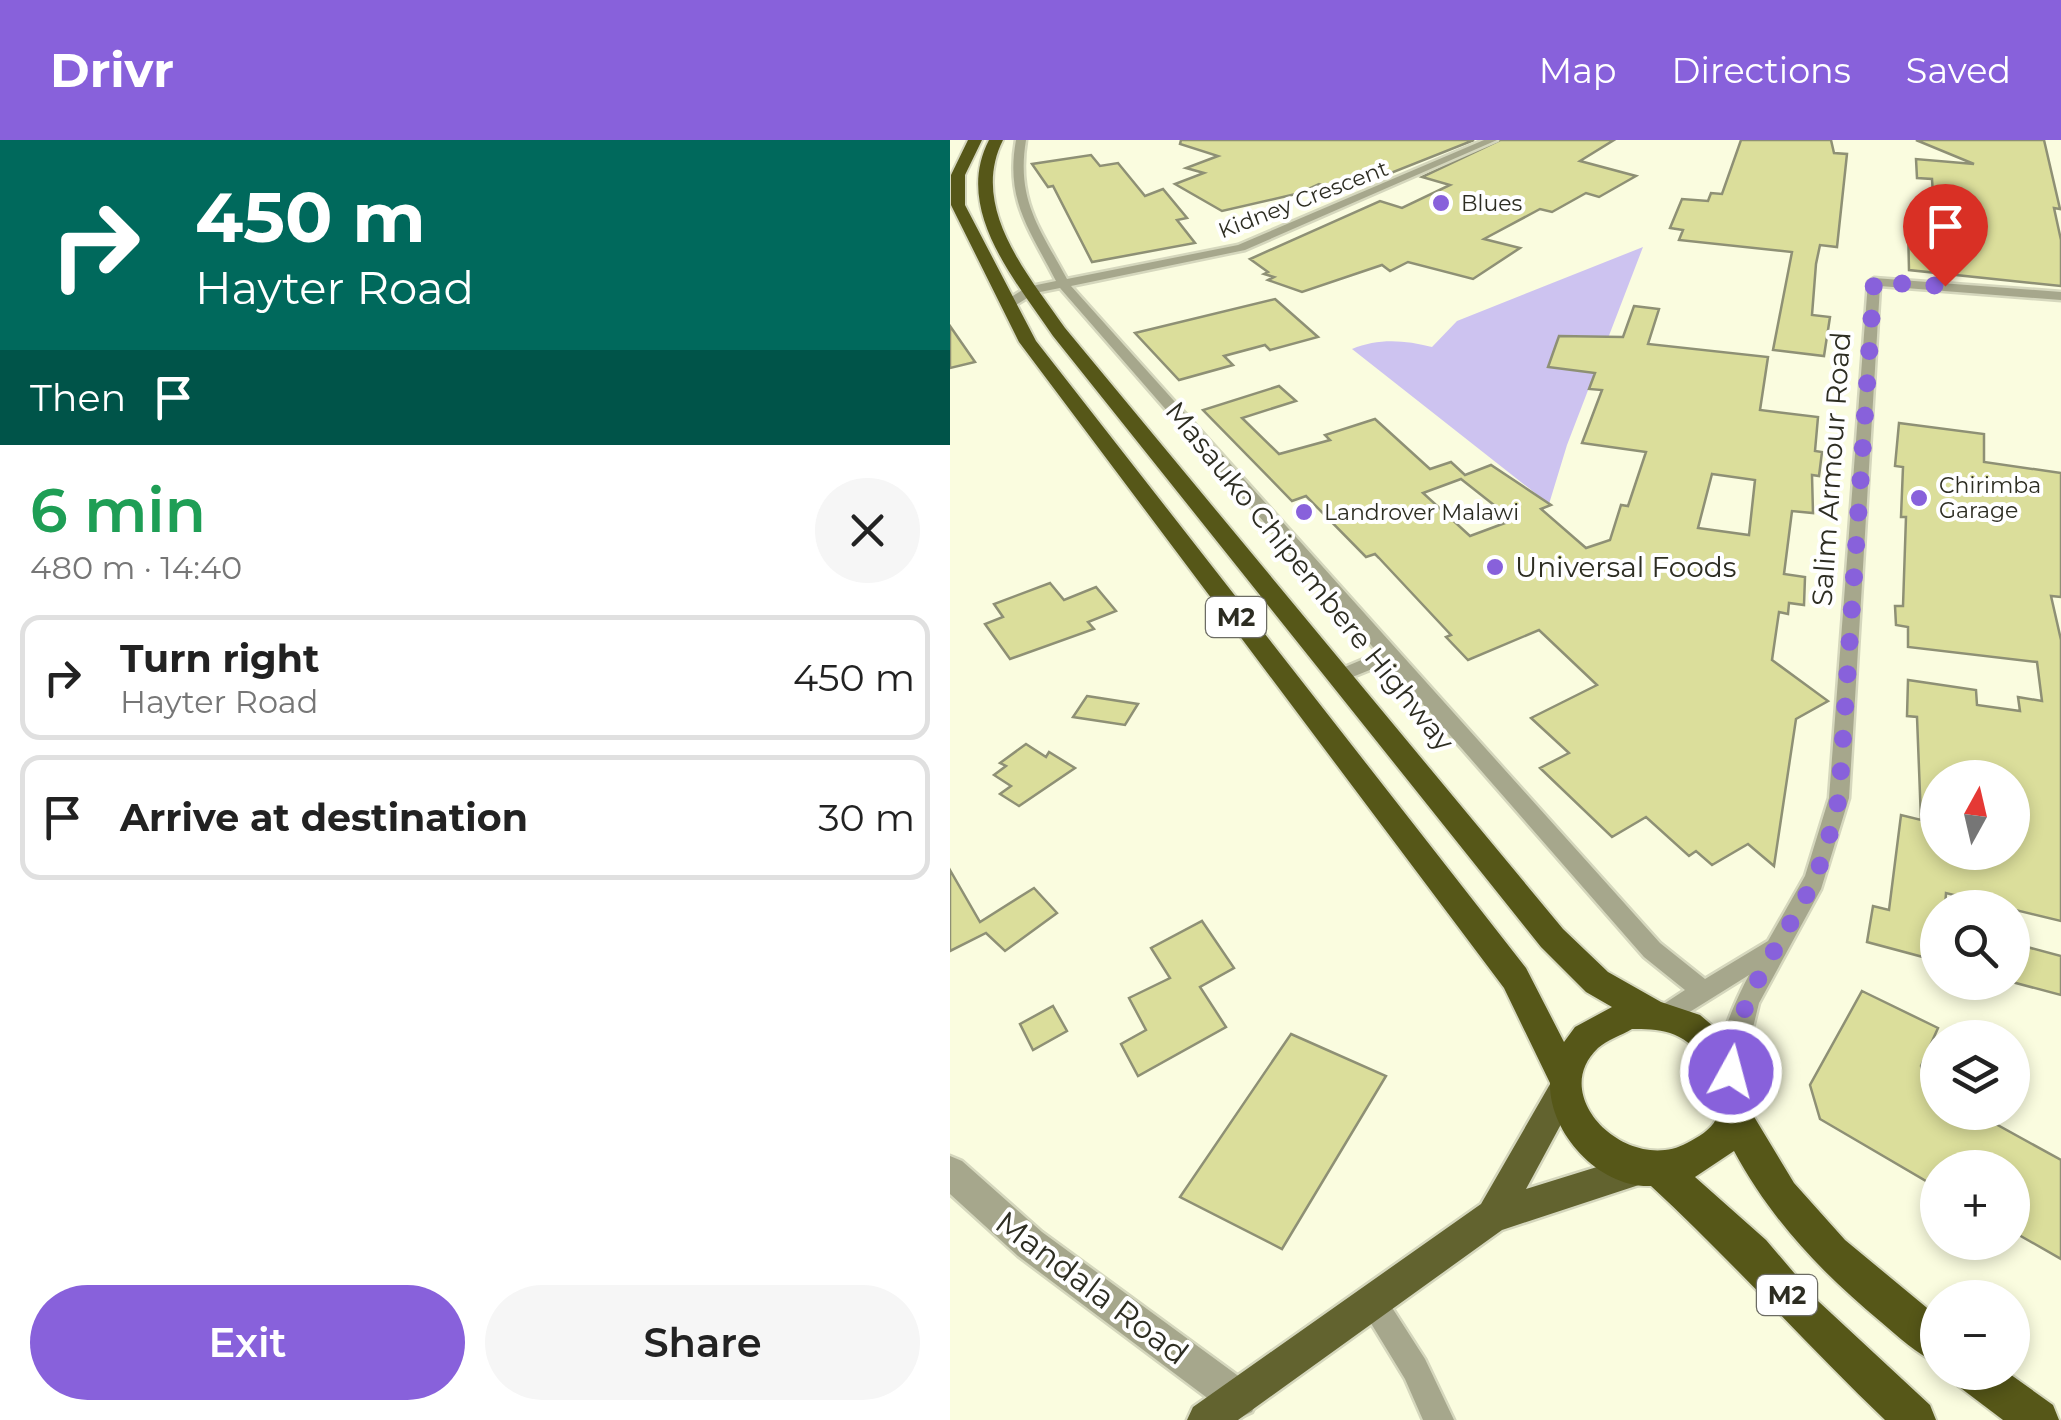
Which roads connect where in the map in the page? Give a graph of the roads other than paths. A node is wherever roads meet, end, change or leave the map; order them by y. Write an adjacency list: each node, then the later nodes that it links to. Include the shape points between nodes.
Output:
1 (975, 140): 8 (highway, M2, via 958,175 958,205)
2 (996, 140): 6 (highway, Masauko Chipembere Highway / M2, via 983,174 985,201)
3 (1021, 140): 5 (street, via 1014,172 1018,197)
4 (1492, 140): 5 (street, Kidney Crescent, via 1252,244)
5 (1064, 284): 6 (street, Kidney Crescent); 9 (street)
6 (1031, 290): 8 (street, Kidney Crescent); 10 (highway, Masauko Chipembere Highway / M2)
7 (2061, 296): 11 (street, Salim Armour Road, via 1874,282 1839,798 1823,861)
8 (1007, 305): 15 (highway, M2, via 1172,534 1515,978)
9 (1390, 655): 10 (street); 12 (street, via 1652,950)
10 (1339, 676): 13 (highway, Masauko Chipembere Highway / M2, via 1552,938 1597,982)
11 (1776, 946): 12 (street, Salim Armour Road); 14 (street, Salim Armour Road, via 1738,1020)
12 (1703, 991): 13 (street, Salim Armour Road)
13 (1659, 1016): 14 (highway, M2, via 1704,1036); 15 (highway, via 1604,1022 1571,1056)
14 (1731, 1072): 16 (highway, M2)
15 (1564, 1084): 17 (highway, M2, via 1569,1111 1597,1149); 19 (main road)
16 (1734, 1116): 17 (highway, via 1720,1143 1694,1163); 21 (highway, M2, via 1799,1220)
17 (1651, 1170): 19 (main road); 26 (highway, M2, via 1752,1254 1804,1315)
18 (950, 1172): 23 (street, Mandala Road, via 1030,1244)
19 (1493, 1216): 20 (main road)
20 (1372, 1302): 23 (main road); 25 (street)
21 (1920, 1329)
22 (1997, 1390): 27 (highway)
23 (1239, 1399): 24 (main road)
24 (1206, 1420)
25 (1439, 1420)
26 (1914, 1420)
27 (2038, 1420)

